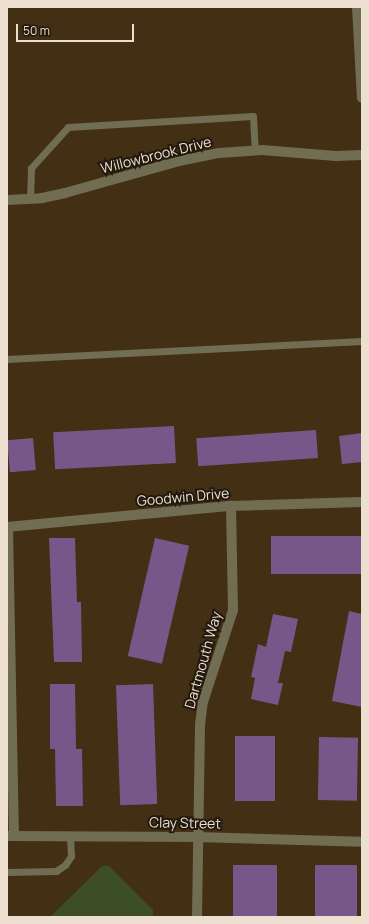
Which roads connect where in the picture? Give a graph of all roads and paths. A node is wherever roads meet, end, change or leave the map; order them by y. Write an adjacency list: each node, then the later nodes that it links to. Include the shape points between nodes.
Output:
1 (357, 7): 2 (street)
2 (362, 98)
3 (254, 151): 4 (street, Willowbrook Drive); 5 (street, Willowbrook Drive, via 219,153 179,161 66,193); 5 (lane, via 253,116 68,126 31,168)
4 (362, 155)
5 (30, 199): 6 (street, Willowbrook Drive)
6 (7, 200)
7 (362, 342): 8 (lane)
8 (7, 359)
9 (362, 502): 10 (street, Goodwin Drive)
10 (231, 506): 11 (street, Goodwin Drive); 14 (street, Dartmouth Way, via 233,610 202,710)
11 (7, 527): 12 (street)
12 (11, 836): 13 (street, Clay Street)
13 (70, 836): 14 (street, Clay Street); 16 (lane, via 71,856 65,865 56,871)
14 (198, 837): 15 (street, Clay Street); 17 (street, Dartmouth Way)
15 (362, 842)
16 (7, 872)
17 (197, 917)

